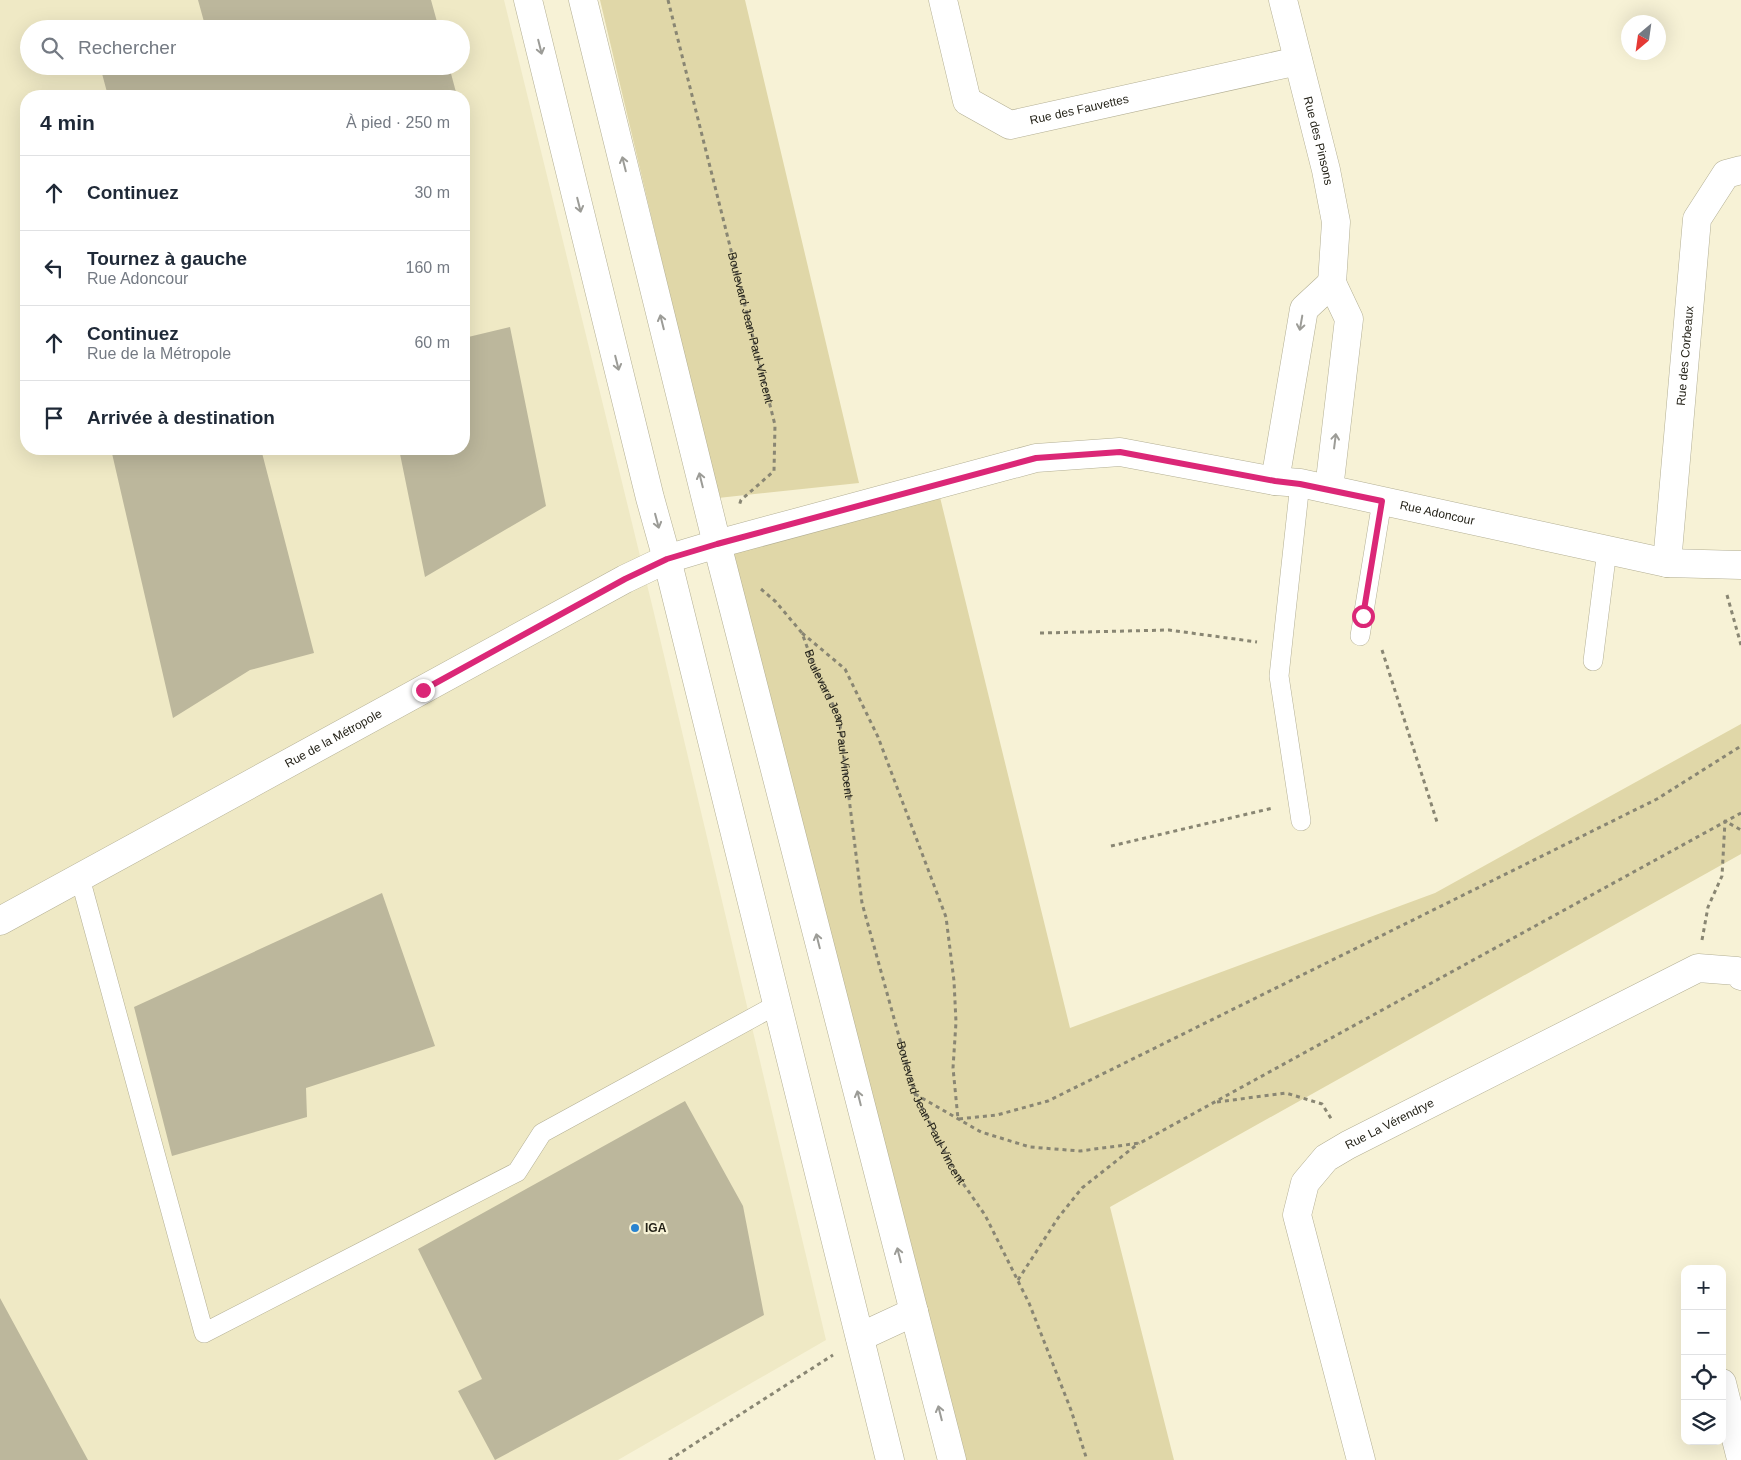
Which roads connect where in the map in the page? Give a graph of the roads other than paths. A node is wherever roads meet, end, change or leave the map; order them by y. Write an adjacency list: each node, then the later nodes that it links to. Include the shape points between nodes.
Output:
1 (528, 0): 13 (street, one-way to 13)
2 (584, 0): 11 (street, one-way to 2)
3 (943, 0): 5 (street, Rue des Fauvettes, via 967,101 1010,125)
4 (1283, 0): 5 (street, Rue des Pinsons)
5 (1298, 61): 7 (street, Rue des Pinsons, via 1336,222)
6 (1741, 170): 14 (street, Rue des Corbeaux, via 1726,174 1697,219)
7 (1332, 283): 8 (street, one-way to 8, via 1304,309); 9 (street, Rue des Pinsons, one-way to 7, via 1349,319)
8 (1287, 482): 9 (street, Rue Adoncour); 11 (street, Rue Adoncour, via 1120,452 1036,458); 18 (lane, via 1279,676)
9 (1329, 489): 10 (street, Rue Adoncour)
10 (1382, 501): 12 (street, Rue Adoncour); 16 (lane)
11 (722, 543): 13 (street, Rue Adoncour); 23 (street, one-way to 11)
12 (1607, 550): 14 (street, Rue Adoncour); 17 (lane)
13 (667, 559): 19 (street, Rue de la Métropole); 22 (street)
14 (1667, 563): 15 (street, Rue Adoncour)
15 (1730, 565)
16 (1360, 636)
17 (1593, 661)
18 (1301, 821)
19 (80, 878): 20 (street, Rue de la Métropole); 22 (lane, via 204,1333 517,1172 542,1133)
20 (0, 921)
21 (1741, 976): 30 (street, Rue La Vérendrye, via 1737,970 1698,968 1348,1145 1326,1158 1305,1183 1297,1215)
22 (778, 1004): 24 (street)
23 (914, 1312): 24 (street); 29 (street, one-way to 23)
24 (860, 1337): 28 (street)
25 (1741, 1369): 26 (street)
26 (1726, 1373)
27 (1726, 1400): 31 (street)
28 (890, 1460)
29 (952, 1460)
30 (1360, 1460)
31 (1741, 1460)

